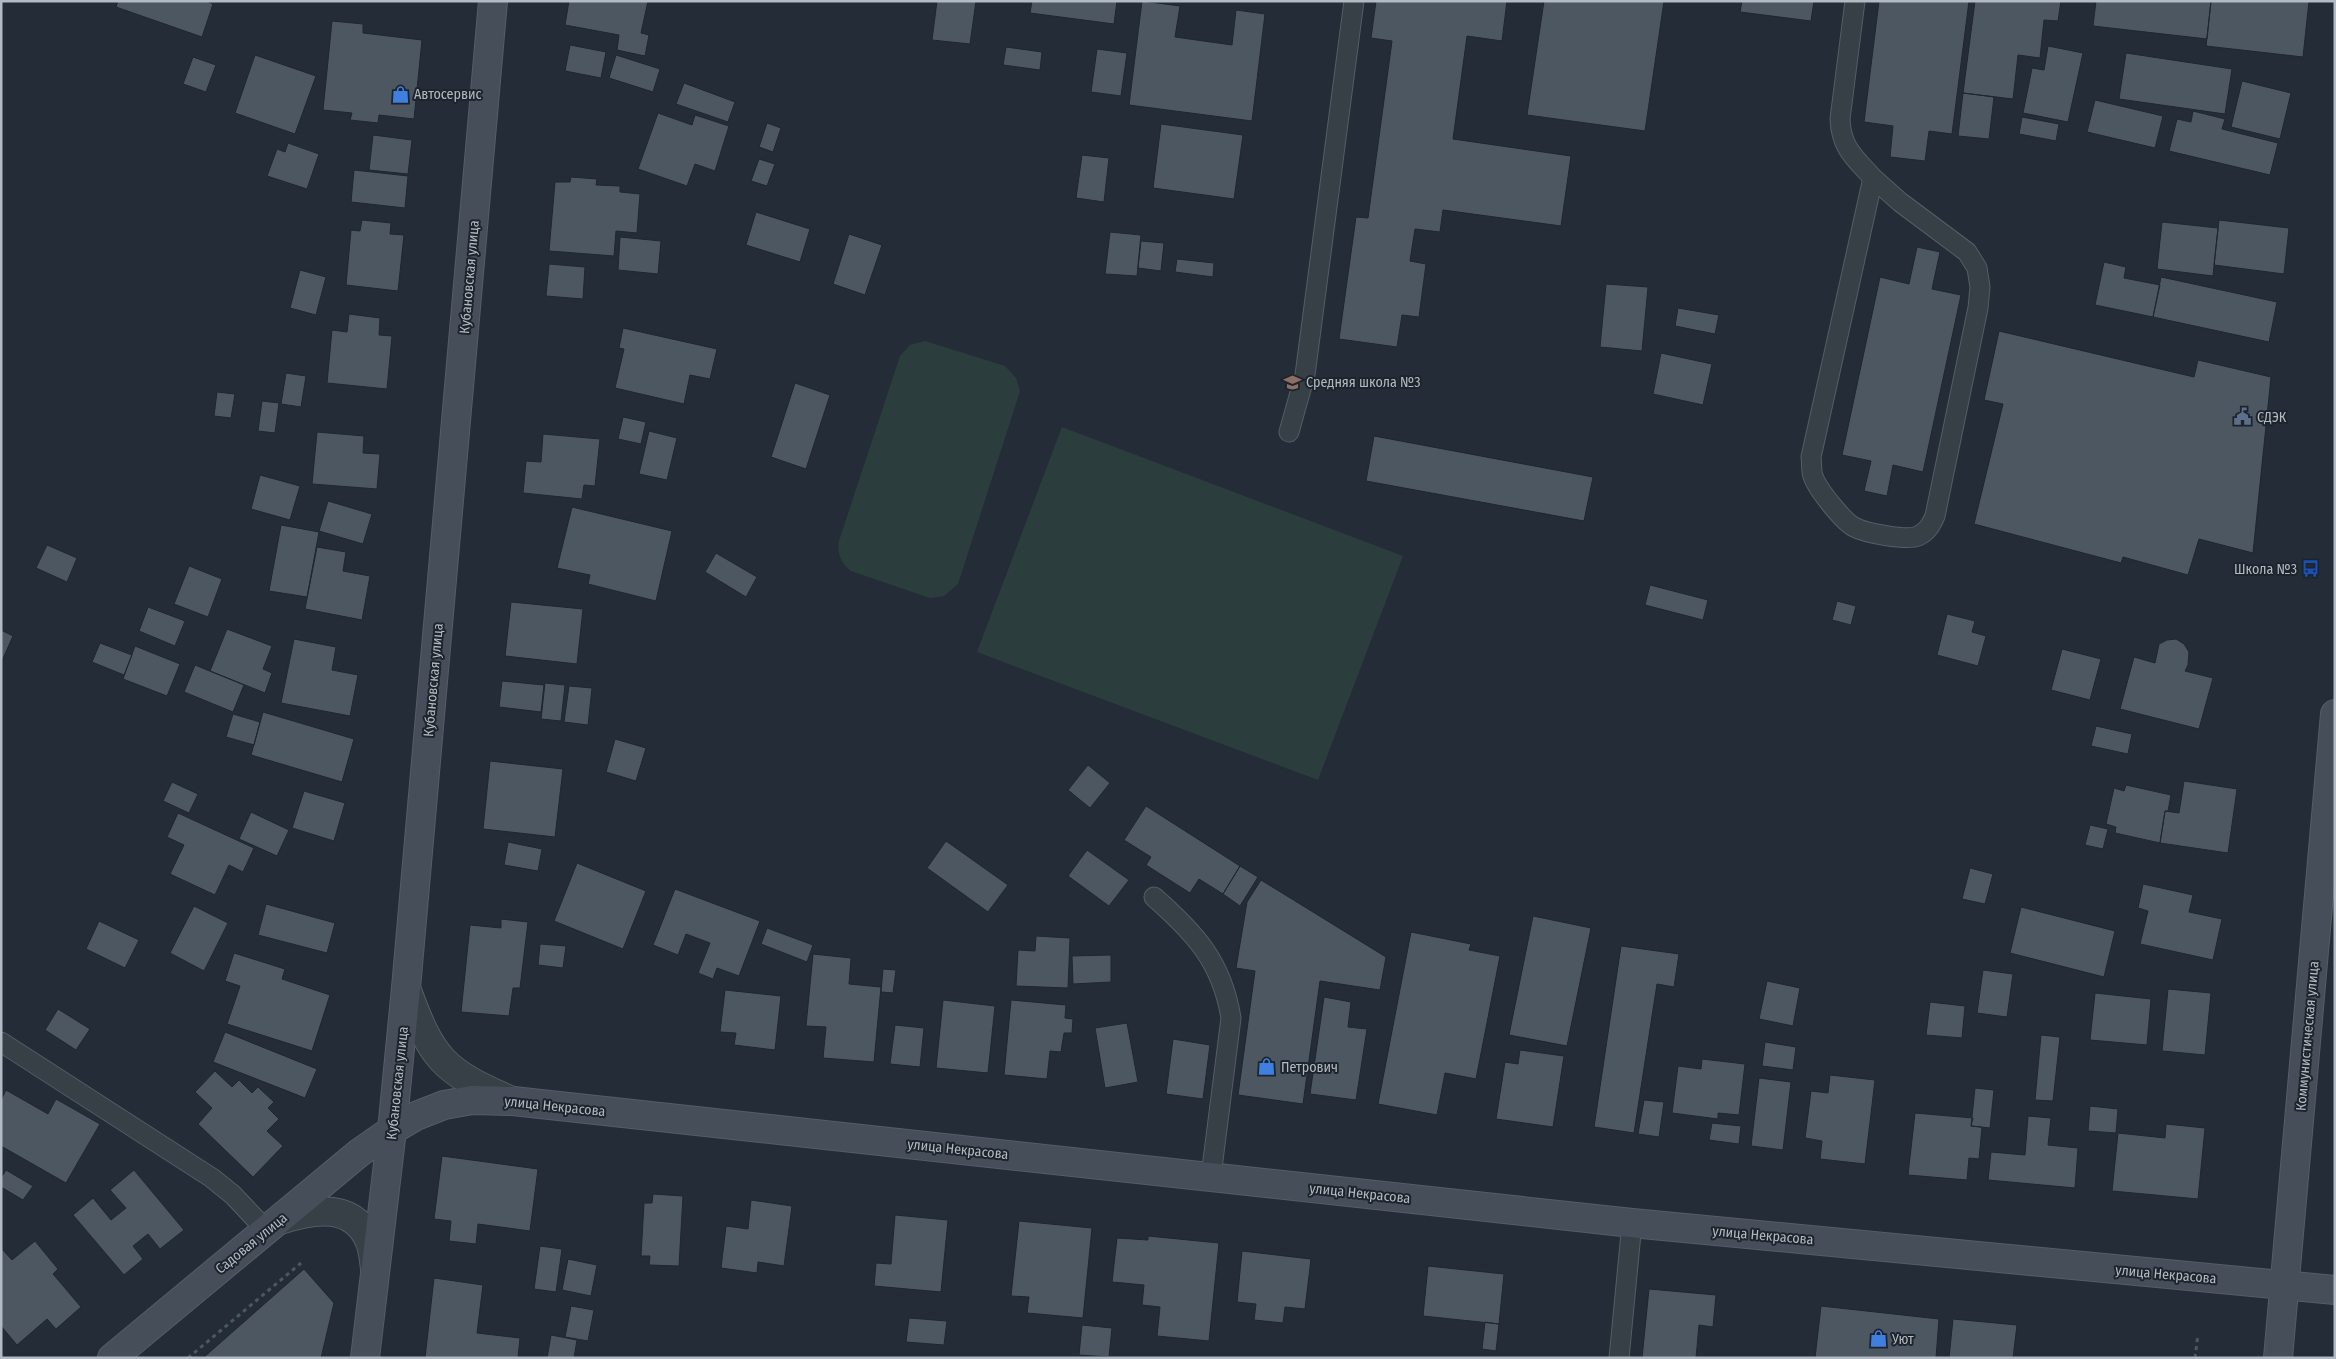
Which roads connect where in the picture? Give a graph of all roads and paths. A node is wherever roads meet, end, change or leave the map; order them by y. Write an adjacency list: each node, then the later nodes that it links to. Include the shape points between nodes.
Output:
1 (493, 1): 8 (street, Кубановская улица)
2 (1354, 1): 5 (lane, via 1305,375)
3 (1855, 1): 4 (lane, via 1840,118 1841,133 1846,147)
4 (1873, 178): 4 (lane, via 1967,252 1977,268 1980,287 1935,516 1929,528 1917,537 1906,538 1854,527 1813,476 1811,457)
5 (1289, 432)
6 (2335, 714): 17 (street, Коммунистическая улица)
7 (1154, 897): 12 (lane, via 1185,925 1204,948 1227,992 1231,1018)
8 (406, 988): 10 (street, via 427,1039 449,1067 462,1078); 11 (street, Кубановская улица)
9 (1, 1042): 14 (lane, via 212,1178)
10 (513, 1101): 11 (street, улица Некрасова, via 472,1100 444,1105); 12 (street, улица Некрасова)
11 (392, 1130): 14 (street, Садовая улица, via 359,1153); 16 (street, Кубановская улица)
12 (1211, 1176): 13 (street, улица Некрасова)
13 (1632, 1223): 17 (street, улица Некрасова); 23 (lane)
14 (273, 1225): 16 (street, via 301,1213 321,1210 349,1217 361,1226 370,1243); 20 (street, Садовая улица)
15 (301, 1263): 21 (path)
16 (375, 1269): 22 (street, Кубановская улица)
17 (2285, 1285): 18 (street, улица Некрасова); 25 (street, Коммунистическая улица)
18 (2335, 1290)
19 (2198, 1334): 24 (path)
20 (112, 1358)
21 (188, 1358)
22 (365, 1358)
23 (1619, 1358)
24 (2195, 1358)
25 (2278, 1358)

